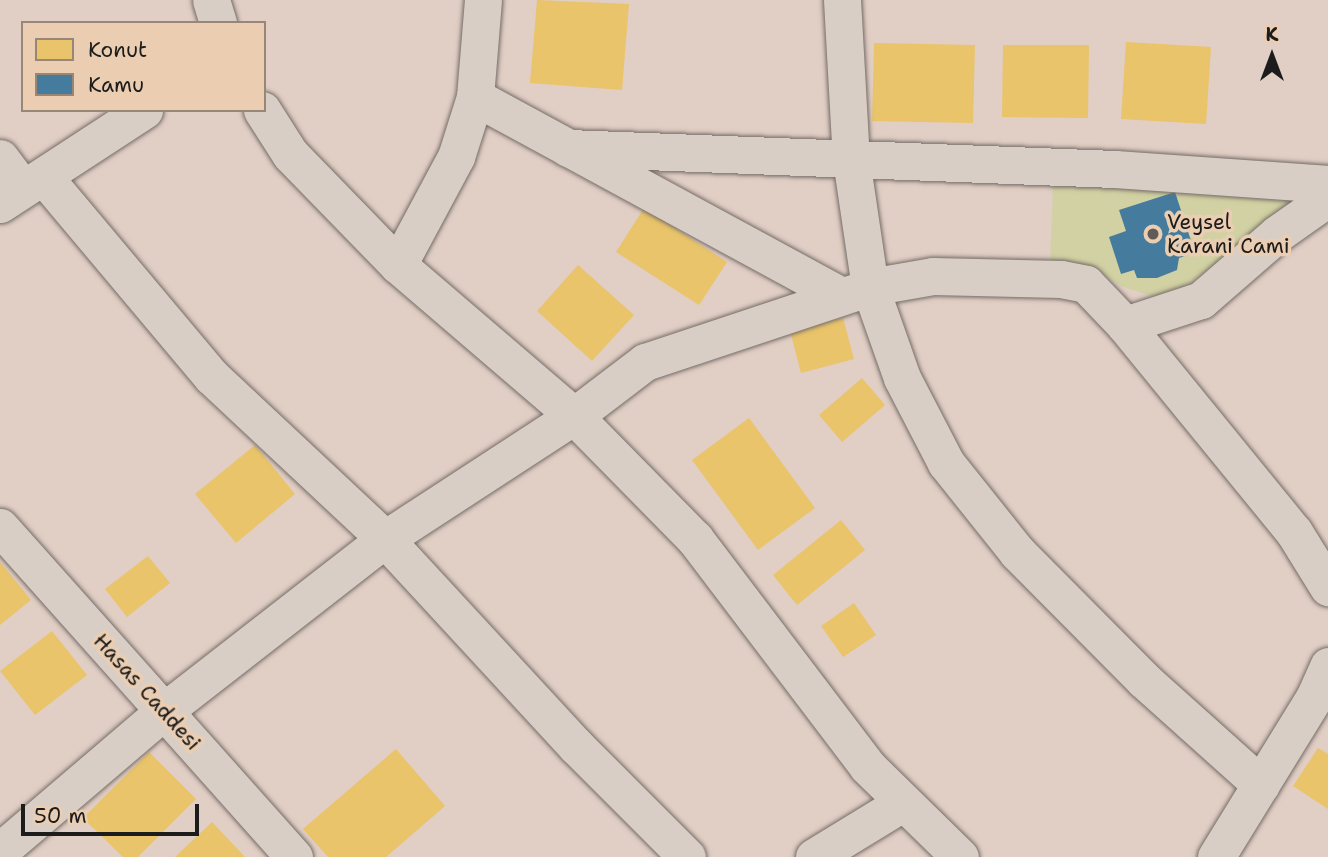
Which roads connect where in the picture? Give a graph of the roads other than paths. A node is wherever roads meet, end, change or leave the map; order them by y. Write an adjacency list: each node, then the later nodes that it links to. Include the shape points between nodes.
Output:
1 (211, 0): 4 (street)
2 (483, 0): 5 (street)
3 (842, 0): 10 (street)
4 (217, 21)
5 (475, 97): 8 (street); 14 (street, via 456,157)
6 (141, 112): 12 (street)
7 (263, 112): 14 (street, via 290,153)
8 (568, 148): 10 (street); 15 (street)
9 (0, 158): 12 (street)
10 (851, 159): 11 (street, via 1115,169); 15 (street)
11 (1328, 184)
12 (22, 189): 19 (street)
13 (1328, 198): 16 (street, via 1277,234 1201,300)
14 (398, 265): 17 (street)
15 (856, 291): 16 (street, via 933,276 1061,279 1086,284); 17 (street, via 645,362); 23 (street, via 946,463 1017,552 1144,680)
16 (1125, 325): 20 (street, via 1294,532)
17 (574, 416): 19 (street); 24 (street, via 695,539 867,765)
18 (0, 527): 22 (street, Hasas Caddesi)
19 (385, 539): 22 (street); 27 (street, via 576,746)
20 (1328, 587)
21 (1328, 667): 23 (street)
22 (164, 711): 25 (street); 26 (street, Hasas Caddesi)
23 (1261, 785): 30 (street)
24 (904, 802): 28 (street); 29 (street)
25 (0, 851)
26 (294, 857)
27 (687, 857)
28 (814, 857)
29 (960, 857)
30 (1216, 857)

